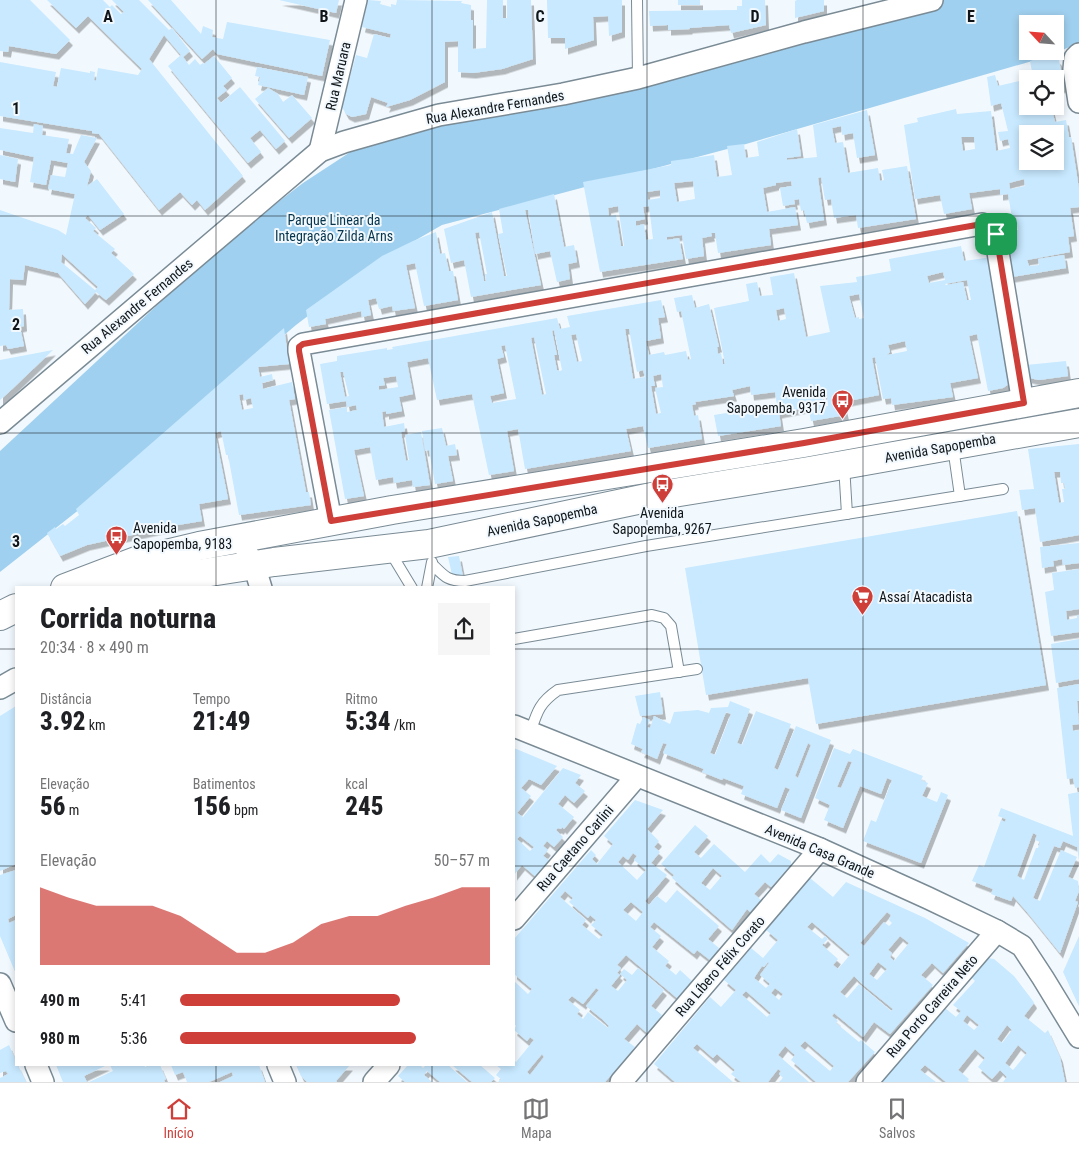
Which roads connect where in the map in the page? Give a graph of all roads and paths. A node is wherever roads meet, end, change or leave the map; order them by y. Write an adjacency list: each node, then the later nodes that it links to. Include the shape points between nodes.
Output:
1 (356, 0): 7 (street, Rua Maruara)
2 (637, 0): 5 (lane)
3 (932, 0): 5 (street, Rua Alexandre Fernandes)
4 (1077, 56): 6 (street, via 1074,69)
5 (638, 78): 7 (street, Rua Alexandre Fernandes, via 439,115)
6 (1079, 102)
7 (320, 151): 10 (street, Rua Alexandre Fernandes)
8 (1079, 393): 9 (main road, Avenida Sapopemba)
9 (1024, 403): 14 (main road, Avenida Sapopemba); 18 (street, via 996,234 982,224 303,344 299,351)
10 (0, 423)
11 (1079, 423): 12 (main road, Avenida Sapopemba)
12 (952, 446): 13 (main road, Avenida Sapopemba); 16 (lane)
13 (844, 465): 17 (lane); 21 (main road, Avenida Sapopemba, via 661,495)
14 (581, 479): 18 (main road, Avenida Sapopemba); 21 (main road, via 532,497 443,522 430,536)
15 (1003, 489): 16 (lane)
16 (960, 496): 17 (lane)
17 (847, 514): 21 (lane, via 646,546 465,581 451,581 444,576)
18 (331, 521): 19 (main road, Avenida Sapopemba)
19 (239, 539): 22 (street); 23 (main road, Avenida Sapopemba, via 136,561)
20 (388, 549): 21 (main road, Avenida Sapopemba); 22 (main road, Avenida Sapopemba); 25 (lane)
21 (431, 554): 26 (lane)
22 (258, 576): 24 (main road, Avenida Sapopemba)
23 (77, 584): 24 (main road, Avenida Sapopemba)
24 (152, 585)
25 (411, 586)
26 (427, 586)
27 (15, 608): 28 (main road)
28 (0, 616)
29 (515, 639): 31 (lane, via 652,615 664,618 671,626)
30 (697, 670): 31 (lane)
31 (679, 672): 34 (lane, via 558,690 545,698)
32 (15, 680): 33 (street)
33 (0, 688)
34 (522, 730): 35 (street, Avenida Casa Grande)
35 (637, 776): 36 (street, Avenida Casa Grande); 37 (street, Rua Caetano Carlini)
36 (820, 849): 38 (street, Avenida Casa Grande); 48 (street, Rua Líbero Félix Corato)
37 (515, 919)
38 (997, 931): 41 (street, Avenida Casa Grande, via 1022,946); 49 (street, Rua Porto Carreira Neto)
39 (0, 984): 40 (street)
40 (15, 1019)
41 (1079, 1038)
42 (36, 1066): 45 (street)
43 (278, 1066): 46 (street)
44 (388, 1066): 47 (street)
45 (44, 1082)
46 (286, 1082)
47 (374, 1082)
48 (621, 1082)
49 (867, 1082)

